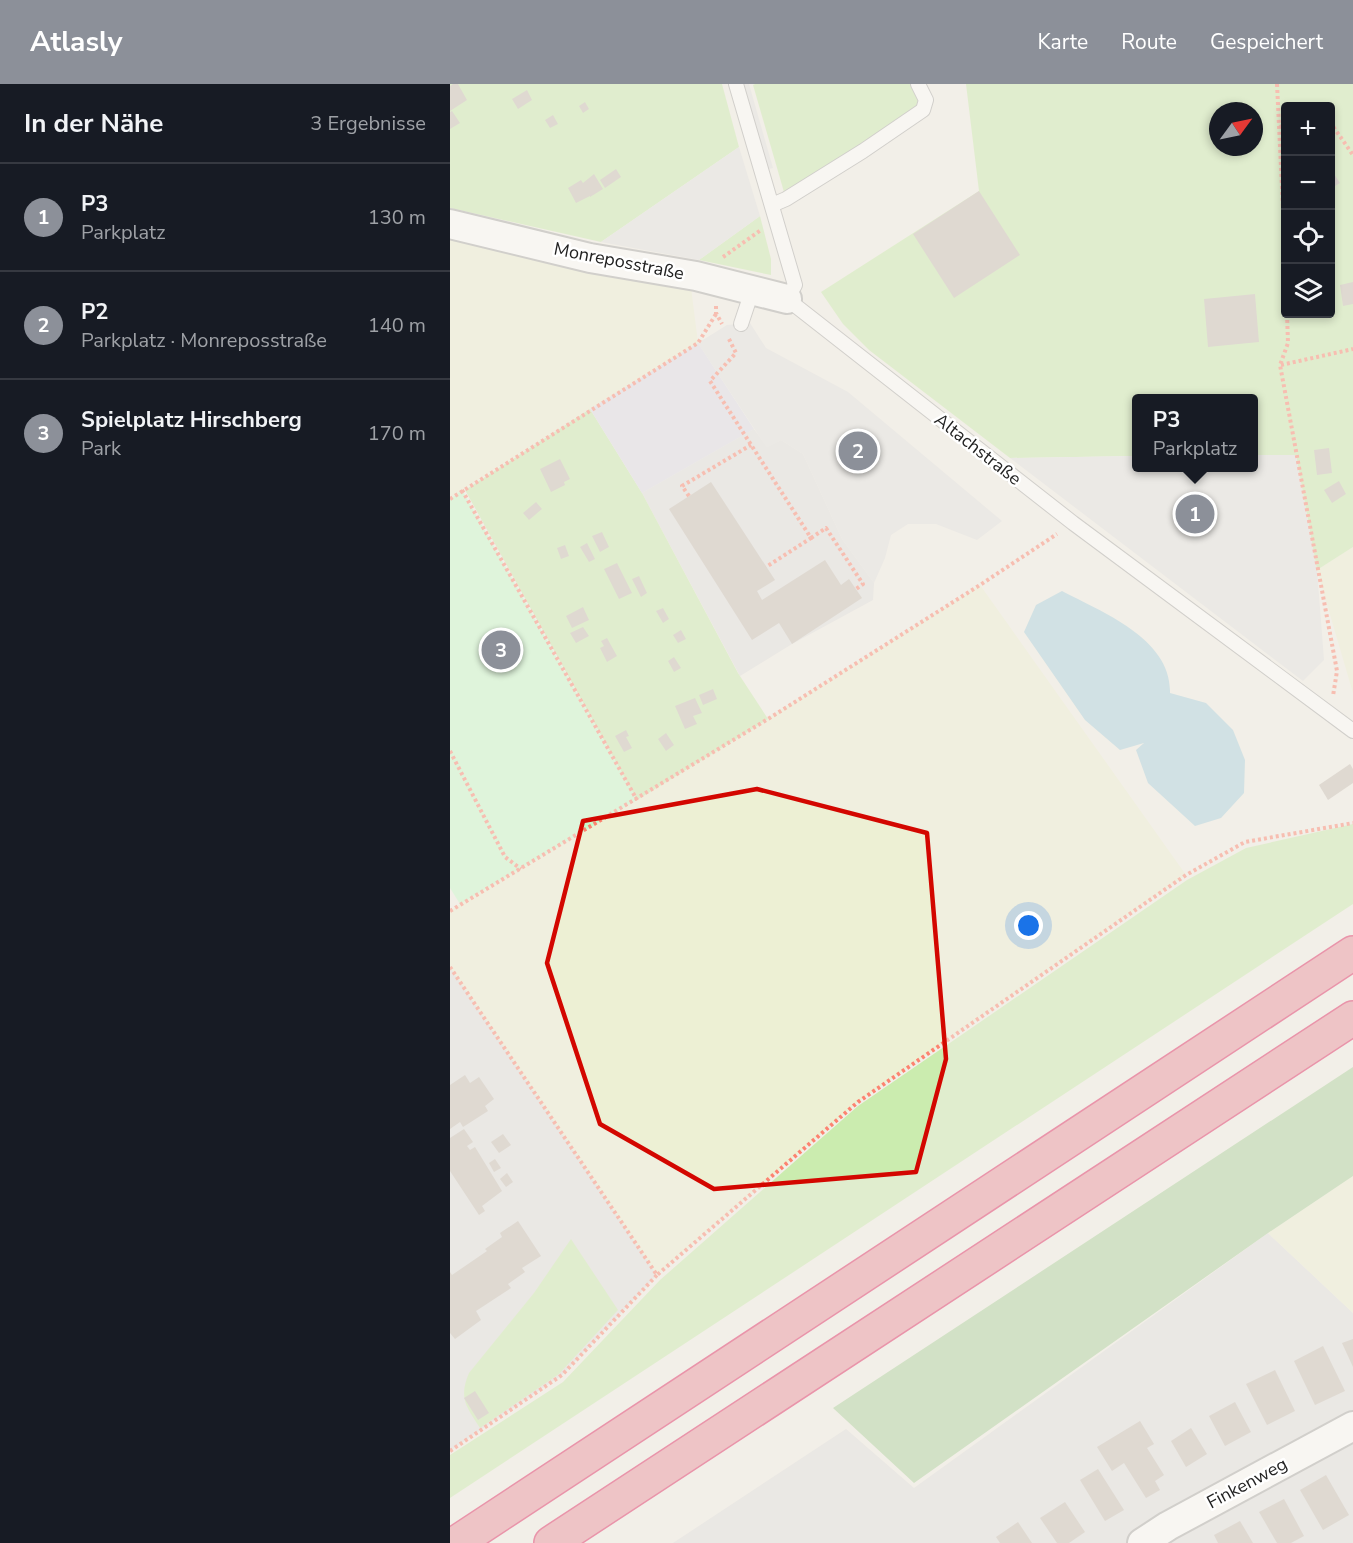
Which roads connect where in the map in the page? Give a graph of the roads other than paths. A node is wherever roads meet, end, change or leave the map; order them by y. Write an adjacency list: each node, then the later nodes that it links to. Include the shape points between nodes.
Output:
1 (736, 84): 3 (lane)
2 (918, 84): 3 (lane, via 926,100 923,110)
3 (772, 205): 6 (lane, via 795,285)
4 (450, 224): 5 (street, Monreposstraße)
5 (752, 291): 6 (street, Monreposstraße); 7 (lane)
6 (787, 299): 8 (lane, Altachstraße, via 1073,523)
7 (741, 324)
8 (1353, 731)
9 (1353, 953): 13 (highway)
10 (1353, 1018): 14 (highway)
11 (1353, 1426): 12 (street, Finkenweg)
12 (1174, 1534): 15 (street, Finkenweg)
13 (456, 1543)
14 (551, 1543)
15 (1142, 1543)

